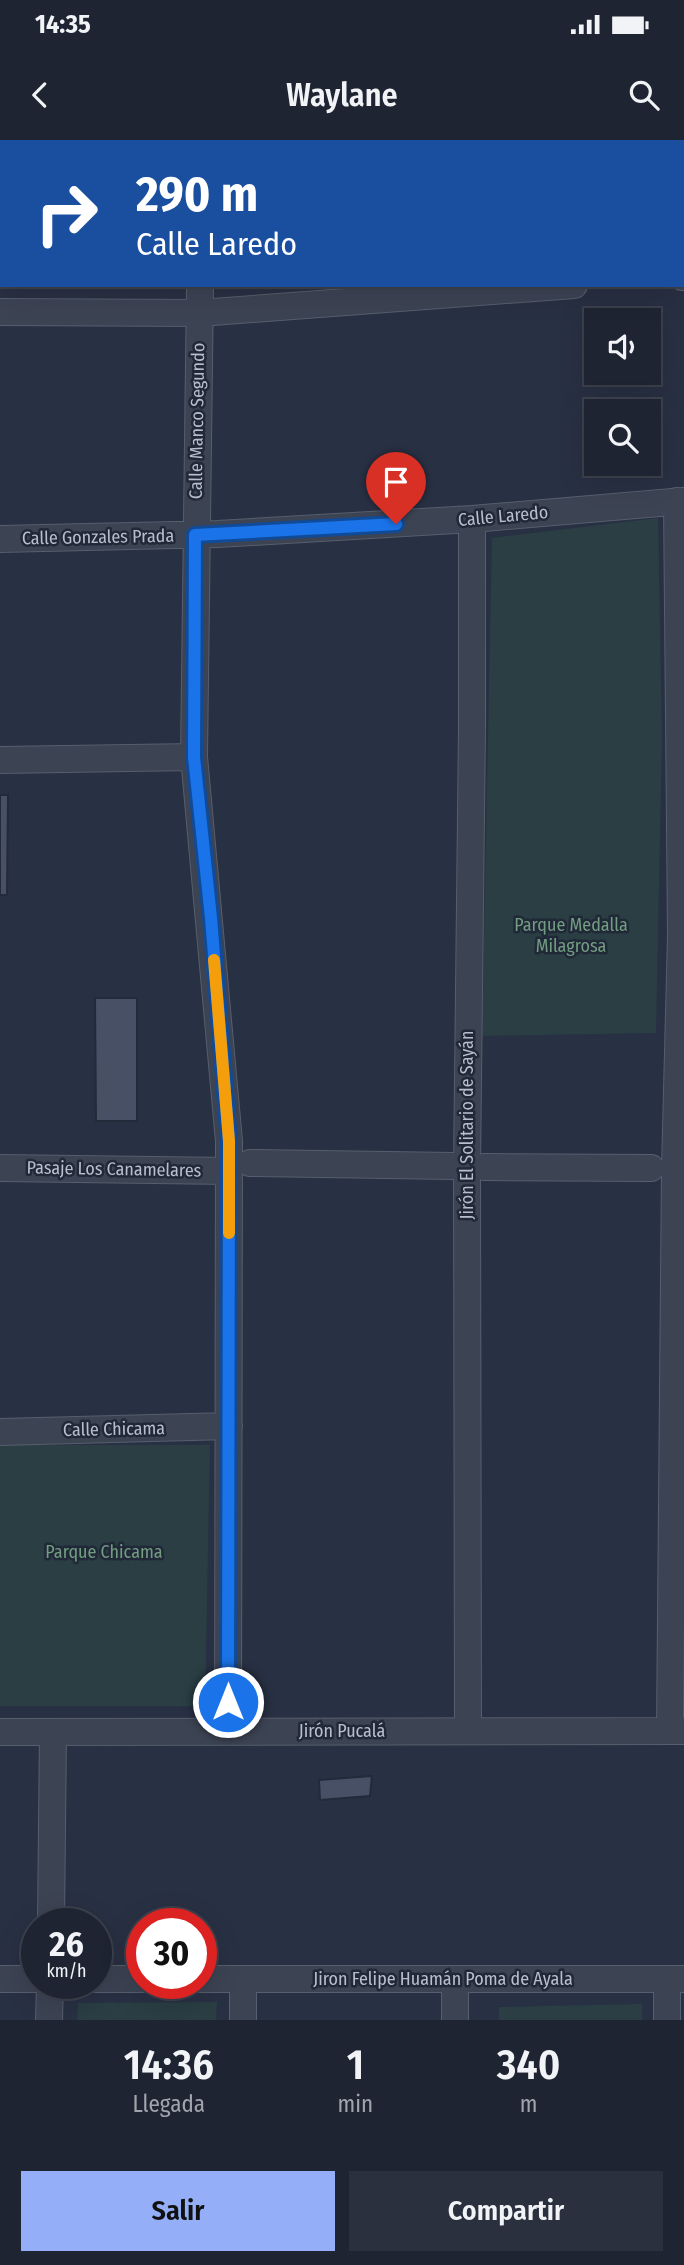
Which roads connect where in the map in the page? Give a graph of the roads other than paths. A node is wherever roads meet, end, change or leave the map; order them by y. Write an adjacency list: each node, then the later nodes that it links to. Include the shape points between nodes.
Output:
1 (200, 287): 4 (street, Calle Manco Segundo)
2 (547, 287): 4 (street)
3 (0, 312): 4 (street)
4 (199, 313): 7 (street, Calle Manco Segundo)
5 (680, 501): 6 (street, Calle Laredo); 19 (street)
6 (472, 519): 7 (street, Calle Laredo); 18 (street, Jirón El Solitario de Sayán)
7 (195, 535): 8 (street, Calle Gonzales Prada); 9 (street, Calle Manco Segundo)
8 (0, 539)
9 (194, 757): 10 (street); 12 (street, Calle Manco Segundo, via 229,1141)
10 (0, 760)
11 (454, 1166): 12 (street, Pasaje Los Canamelares)
12 (239, 1167): 14 (street, Pasaje Los Canamelares); 16 (street, Calle Manco Segundo)
13 (484, 1167): 15 (street)
14 (0, 1168)
15 (651, 1168)
16 (229, 1426): 17 (street, Calle Chicama); 22 (street, Calle Manco Segundo)
17 (0, 1432)
18 (468, 1731): 19 (street, Jirón Pucalá); 22 (street, Jirón Pucalá)
19 (677, 1731)
20 (0, 1732): 21 (street, Jirón Pucalá)
21 (53, 1732): 22 (street, Jirón Pucalá); 23 (street)
22 (228, 1732)
23 (51, 1908)
24 (0, 1979): 25 (street)
25 (21, 1979)
26 (217, 1979): 27 (street, Jiron Felipe Huamán Poma de Ayala)
27 (243, 1979): 28 (street, Jiron Felipe Huamán Poma de Ayala); 32 (street)
28 (455, 1979): 29 (street, Jiron Felipe Huamán Poma de Ayala); 33 (street)
29 (676, 1979): 34 (street)
30 (50, 1999): 31 (street)
31 (50, 2020)
32 (243, 2020)
33 (455, 2020)
34 (667, 2020)

